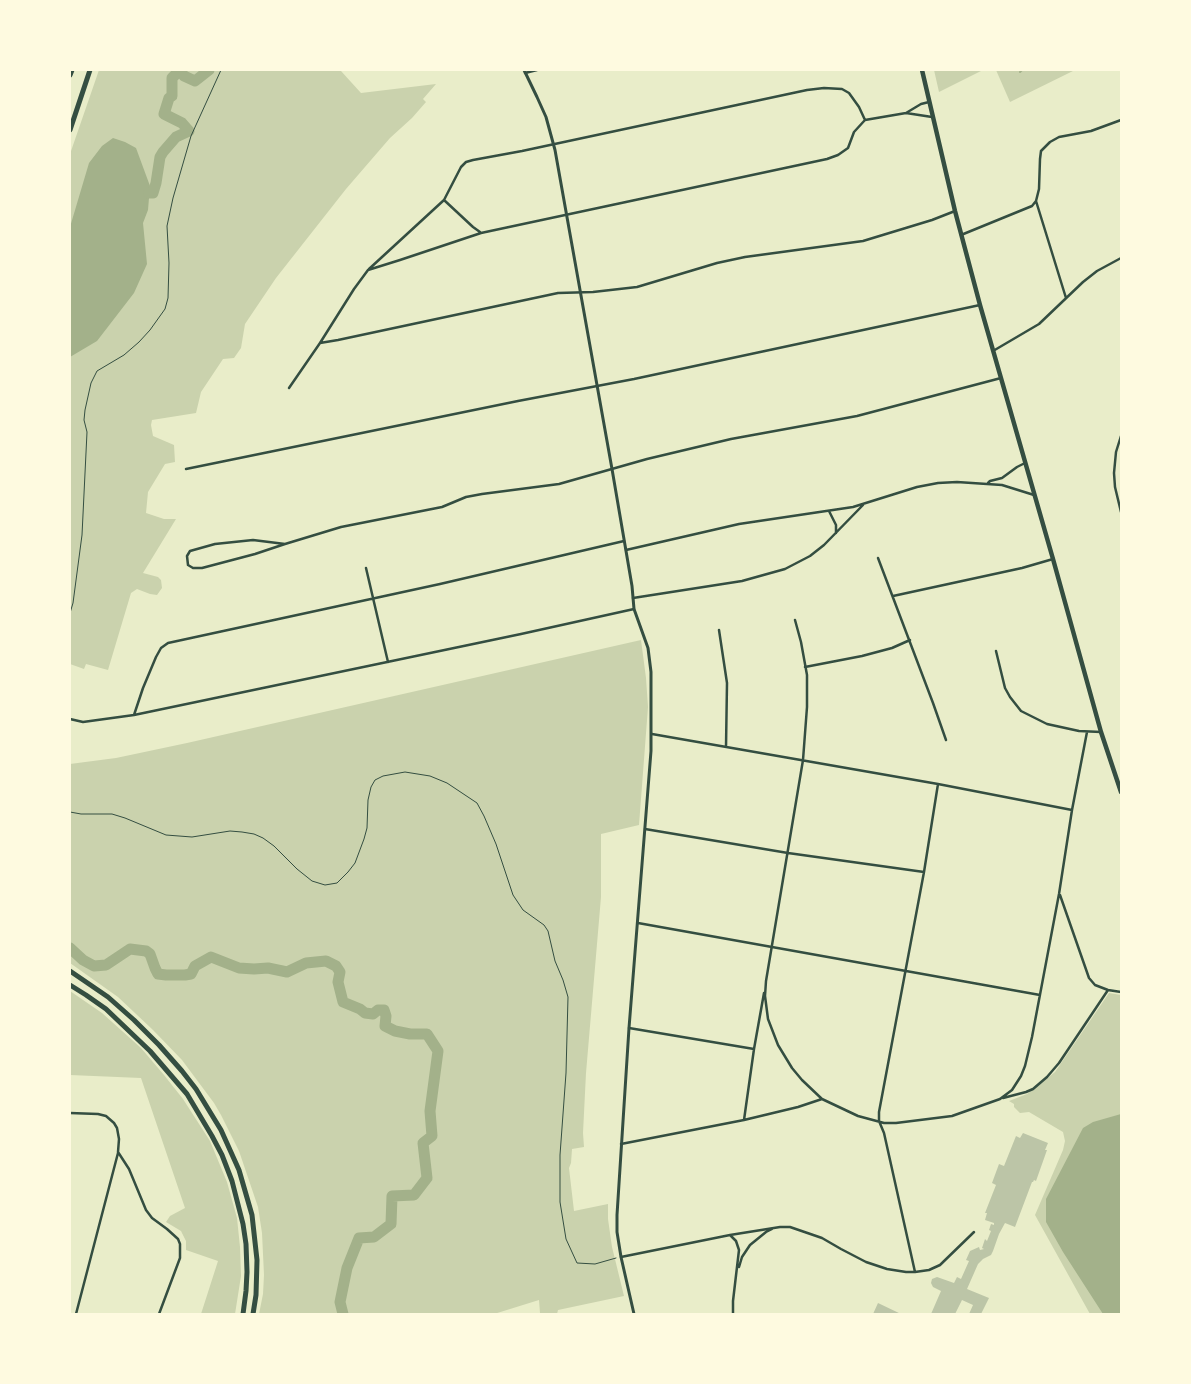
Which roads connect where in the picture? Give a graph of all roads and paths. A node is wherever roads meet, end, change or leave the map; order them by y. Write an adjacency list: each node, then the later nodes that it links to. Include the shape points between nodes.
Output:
1 (72, 70): 7 (highway)
2 (90, 70): 13 (highway)
3 (220, 70): 51 (path, via 191,136 166,226 169,263 165,309 139,342 96,371 91,383 84,420 87,432 82,535)
4 (537, 70): 6 (street)
5 (922, 70): 8 (main road)
6 (524, 72): 14 (street, via 538,97)
7 (70, 75)
8 (929, 102): 9 (street); 10 (main road)
9 (906, 113): 10 (street); 11 (street)
10 (932, 117): 17 (main road)
11 (865, 120): 14 (street, via 848,93 824,88); 18 (street, via 854,132 848,148 838,156)
12 (1121, 120): 16 (street, via 1050,142 1041,152)
13 (70, 130)
14 (553, 144): 15 (street, via 466,162 457,172); 18 (street)
15 (444, 200): 19 (street); 22 (street)
16 (1036, 201): 20 (street, via 1029,208); 24 (street)
17 (955, 211): 20 (main road); 23 (street, via 863,241 745,257 637,287)
18 (566, 214): 19 (street); 23 (street)
19 (481, 233): 22 (street)
20 (961, 235): 25 (main road)
21 (1121, 258): 24 (street, via 1097,271)
22 (368, 270): 26 (street)
23 (580, 292): 26 (street, via 558,292); 29 (street)
24 (1066, 298): 27 (street, via 1039,324)
25 (980, 305): 27 (main road); 29 (street)
26 (320, 343): 30 (street)
27 (993, 351): 28 (main road)
28 (1001, 378): 32 (main road); 34 (street, via 857,416 731,439)
29 (597, 386): 33 (street); 34 (street)
30 (289, 388)
31 (1121, 436): 39 (street, via 1114,473)
32 (1025, 463): 35 (street); 36 (main road)
33 (186, 469)
34 (612, 469): 41 (street); 42 (street, via 559,484 466,497 442,507 341,527)
35 (988, 483): 36 (street); 37 (street, via 938,483)
36 (1034, 495): 45 (main road)
37 (864, 504): 38 (street); 40 (street)
38 (829, 511): 40 (street); 43 (street, via 739,524)
39 (1121, 512)
40 (836, 532): 49 (street, via 810,556 785,569 742,581)
41 (624, 541): 43 (street); 48 (street)
42 (285, 544): 42 (street, via 253,540 215,544 190,552 188,565 202,568)
43 (626, 550): 49 (street)
44 (878, 558): 47 (street)
45 (1053, 559): 47 (street); 61 (main road)
46 (366, 568): 48 (street)
47 (893, 596): 54 (street)
48 (373, 598): 56 (street); 58 (street, via 168,643 156,657)
49 (633, 598): 50 (street)
50 (634, 609): 56 (street); 62 (street, via 648,648)
51 (70, 614)
52 (795, 620): 57 (street)
53 (719, 630): 64 (street, via 727,683)
54 (910, 640): 57 (street, via 862,656); 63 (street)
55 (996, 651): 60 (street, via 1005,688 1021,711 1047,724)
56 (388, 662): 58 (street)
57 (806, 666): 65 (street)
58 (134, 715): 59 (street, via 83,722)
59 (70, 719)
60 (1087, 732): 61 (street); 68 (street)
61 (1101, 732): 67 (main road)
62 (652, 734): 64 (street); 70 (street)
63 (946, 740)
64 (726, 747): 65 (street)
65 (803, 760): 66 (street); 71 (street)
66 (938, 784): 68 (street); 72 (street)
67 (1121, 792)
68 (1072, 810): 73 (street)
69 (70, 812): 95 (path, via 112,814 166,835 192,837 230,831 248,833 274,846 312,881 330,885 348,872 360,853 367,828 368,800 375,780 404,772 430,776 477,803 493,837 513,895 523,910 548,931 554,960 568,997 560,1155 560,1202 566,1239 577,1263 595,1264)
70 (645, 829): 71 (street); 74 (street)
71 (788, 853): 72 (street); 75 (street)
72 (924, 872): 77 (street)
73 (1059, 894): 80 (street, via 1090,978 1095,985); 82 (street)
74 (638, 923): 75 (street); 83 (street)
75 (772, 948): 77 (street); 78 (street)
76 (70, 971): 101 (highway, via 108,998 155,1040 189,1080 221,1130 239,1170 252,1215 257,1260)
77 (905, 971): 82 (street); 89 (street)
78 (766, 981): 84 (street); 86 (street, via 768,1019 778,1045 792,1068)
79 (70, 985): 100 (highway, via 116,1017 156,1057 192,1102 215,1140 233,1185 245,1235 247,1272)
80 (1108, 990): 81 (street); 85 (street, via 1046,1077 1026,1092)
81 (1121, 992)
82 (1040, 995): 85 (street, via 1026,1066 1012,1090)
83 (629, 1028): 84 (street); 90 (street)
84 (754, 1049): 88 (street)
85 (1000, 1099): 89 (street, via 952,1116)
86 (822, 1100): 88 (street); 89 (street)
87 (70, 1112): 91 (street, via 98,1114 110,1119 117,1128)
88 (744, 1120): 90 (street)
89 (879, 1122): 97 (street)
90 (621, 1144): 95 (street, via 617,1232)
91 (118, 1152): 98 (street); 99 (street, via 129,1169 146,1210 180,1244 180,1258)
92 (780, 1227): 94 (street); 96 (street, via 766,1232 750,1245); 97 (street, via 790,1226 822,1238 866,1262 887,1269)
93 (974, 1232): 97 (street, via 940,1266)
94 (730, 1235): 95 (street); 96 (street, via 739,1250)
95 (621, 1257): 102 (street)
96 (737, 1270): 103 (street)
97 (915, 1272)
98 (76, 1314)
99 (159, 1314)
100 (243, 1314)
101 (253, 1314)
102 (634, 1314)
103 (733, 1314)

